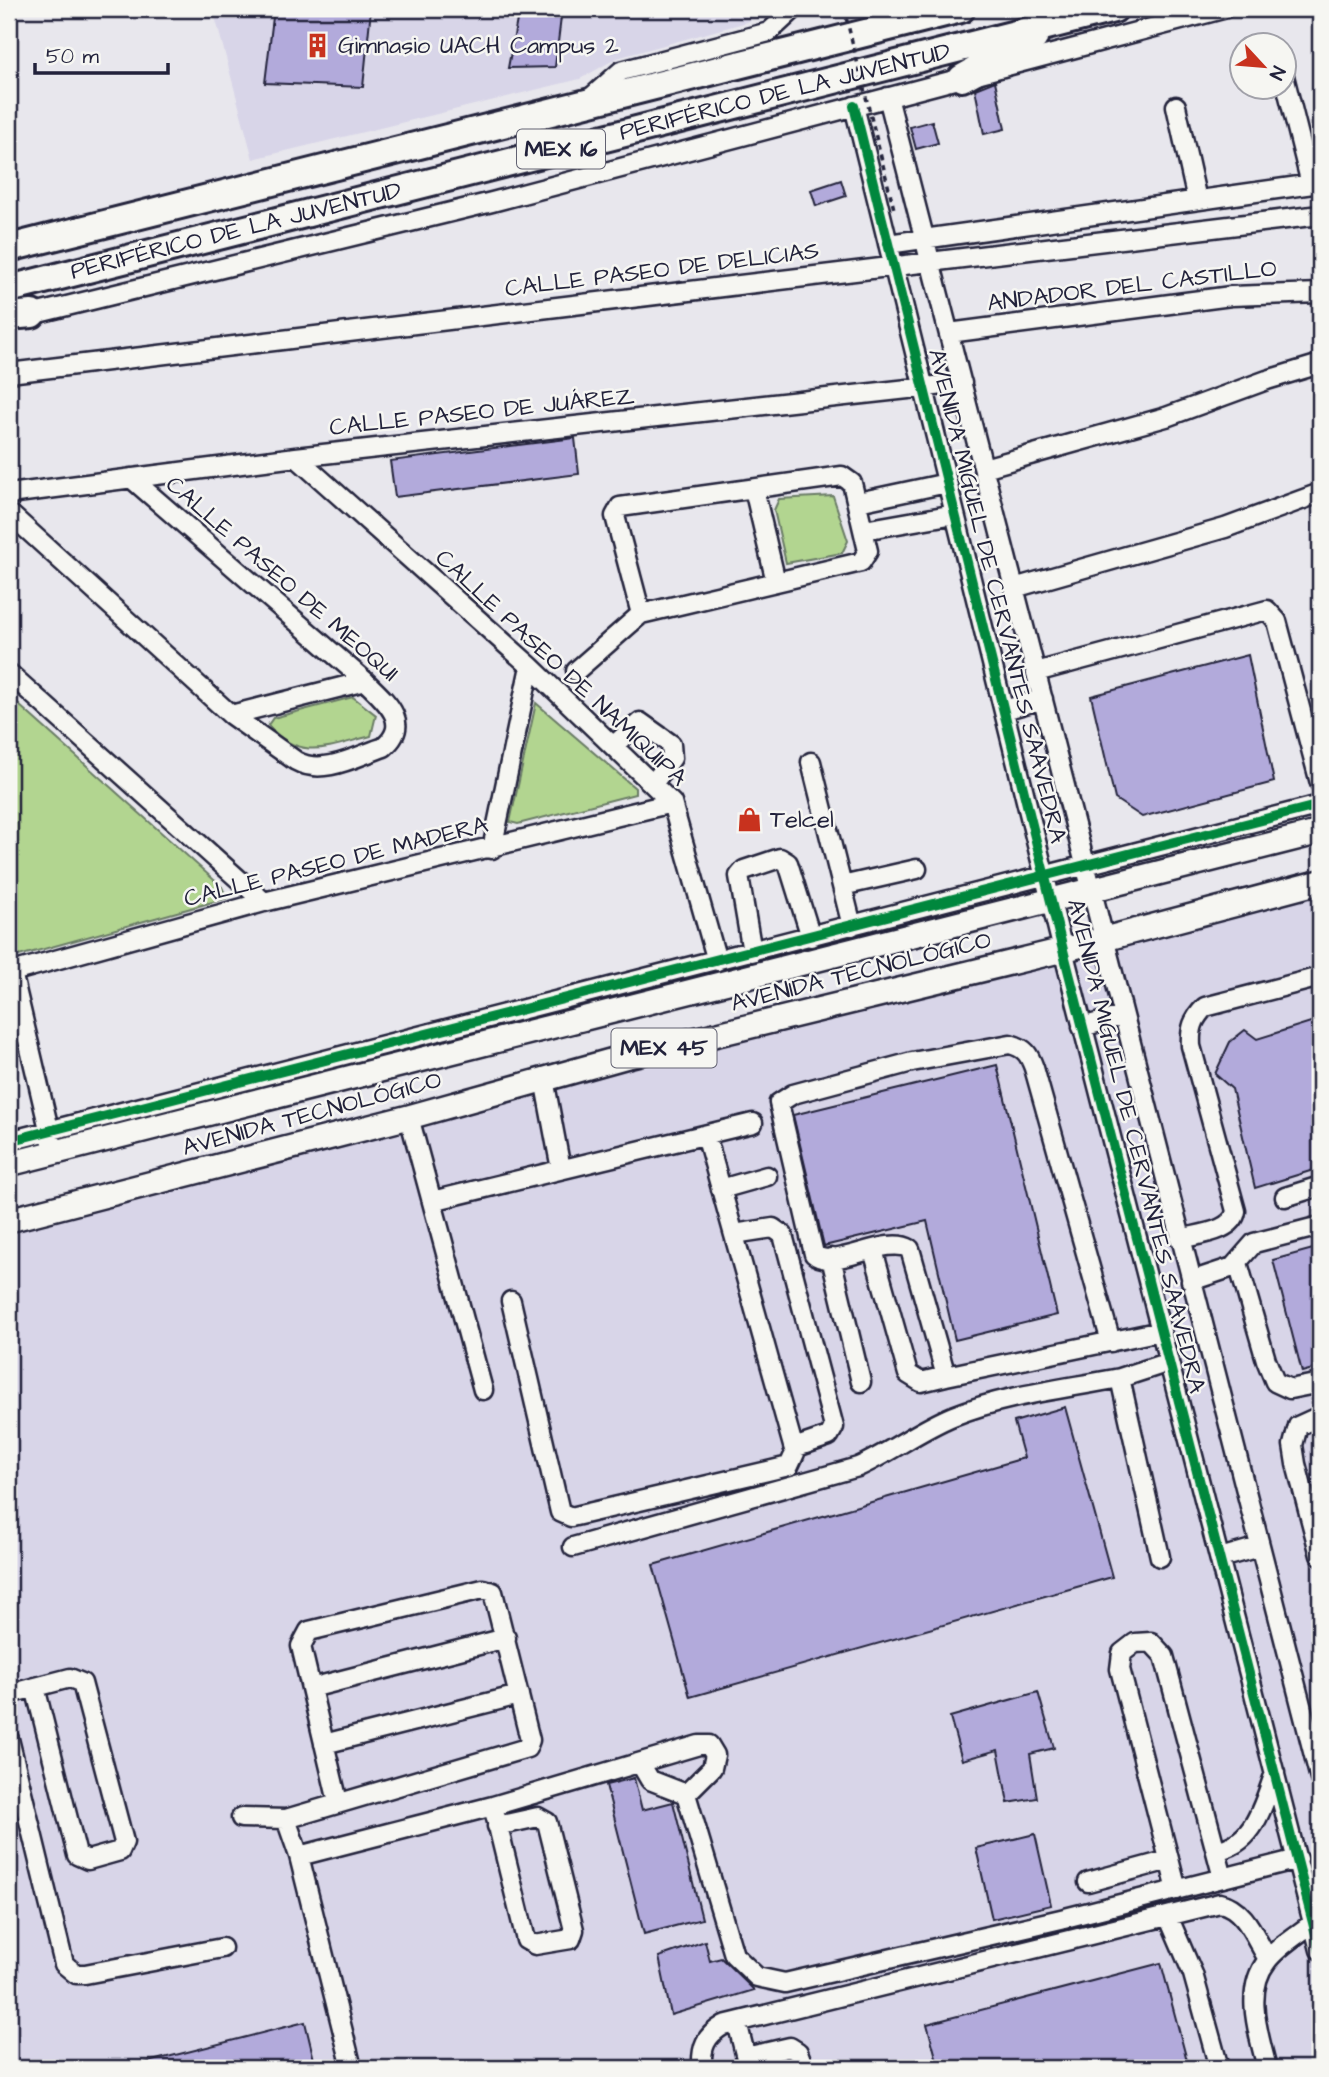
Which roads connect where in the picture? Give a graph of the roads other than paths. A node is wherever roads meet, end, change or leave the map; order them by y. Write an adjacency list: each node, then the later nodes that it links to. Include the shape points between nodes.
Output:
1 (794, 9): 8 (street, via 769,32 621,71)
2 (961, 9): 8 (highway, PERIFÉRICO DE LA JUVENTUD / MEX 16)
3 (1114, 9): 5 (highway, PERIFÉRICO DE LA JUVENTUD / MEX 16)
4 (1223, 9): 6 (street)
5 (1069, 20): 6 (highway); 20 (highway, PERIFÉRICO DE LA JUVENTUD / MEX 16)
6 (962, 78): 7 (street)
7 (888, 97): 10 (street); 15 (street, AVENIDA MIGUEL DE CERVANTES SAAVEDRA)
8 (587, 101): 17 (highway, PERIFÉRICO DE LA JUVENTUD / MEX 16)
9 (1292, 102): 12 (street)
10 (854, 106): 16 (street, AVENIDA MIGUEL DE CERVANTES SAAVEDRA); 22 (street, via 492,202)
11 (1176, 106): 13 (street)
12 (1316, 183): 13 (street)
13 (1198, 200): 15 (street)
14 (1320, 215): 18 (street, CALLE PASEO DE DELICIAS)
15 (925, 238): 16 (street); 18 (street, AVENIDA MIGUEL DE CERVANTES SAAVEDRA)
16 (888, 244): 19 (street, AVENIDA MIGUEL DE CERVANTES SAAVEDRA)
17 (9, 248)
18 (931, 261): 19 (street, CALLE PASEO DE DELICIAS); 23 (street, AVENIDA MIGUEL DE CERVANTES SAAVEDRA)
19 (894, 266): 25 (street, CALLE PASEO DE DELICIAS); 27 (street, AVENIDA MIGUEL DE CERVANTES SAAVEDRA)
20 (9, 289)
21 (1320, 293): 23 (street, ANDADOR DEL CASTILLO, via 1231,296)
22 (17, 317)
23 (949, 333): 26 (street, AVENIDA MIGUEL DE CERVANTES SAAVEDRA)
24 (1320, 364): 29 (street, via 1166,417)
25 (9, 373)
26 (962, 383): 27 (street, CALLE PASEO DE JUÁREZ); 29 (street, AVENIDA MIGUEL DE CERVANTES SAAVEDRA)
27 (923, 387): 28 (street, CALLE PASEO DE JUÁREZ); 31 (street, AVENIDA MIGUEL DE CERVANTES SAAVEDRA)
28 (296, 457): 30 (street, CALLE PASEO DE JUÁREZ); 42 (street, CALLE PASEO DE NAMIQUIPA)
29 (984, 468): 40 (street, AVENIDA MIGUEL DE CERVANTES SAAVEDRA)
30 (131, 478): 34 (street, CALLE PASEO DE JUÁREZ); 46 (street, CALLE PASEO DE MEOQUI)
31 (947, 483): 35 (street); 37 (street, AVENIDA MIGUEL DE CERVANTES SAAVEDRA)
32 (754, 489): 35 (street, via 842,476 850,479); 39 (street); 41 (street, via 620,507 615,516)
33 (1320, 493): 40 (street, via 1225,528)
34 (9, 495)
35 (859, 502): 38 (street)
36 (9, 513): 49 (street, CALLE PASEO DE MEOQUI)
37 (955, 514): 38 (street); 48 (street, AVENIDA MIGUEL DE CERVANTES SAAVEDRA)
38 (864, 530): 39 (street, via 867,556 861,562)
39 (776, 582): 41 (street)
40 (1014, 588): 44 (street, AVENIDA MIGUEL DE CERVANTES SAAVEDRA)
41 (641, 614): 43 (street)
42 (530, 666): 50 (street, CALLE PASEO DE NAMIQUIPA); 57 (street)
43 (576, 671)
44 (1036, 672): 47 (street, AVENIDA MIGUEL DE CERVANTES SAAVEDRA); 52 (street, via 1267,610 1277,621)
45 (9, 673): 64 (street)
46 (365, 681): 49 (street); 49 (street, CALLE PASEO DE MEOQUI, via 394,710 394,735 384,747 322,767 296,761)
47 (1043, 699): 48 (street); 58 (street, AVENIDA MIGUEL DE CERVANTES SAAVEDRA)
48 (1004, 710): 62 (street, AVENIDA MIGUEL DE CERVANTES SAAVEDRA)
49 (231, 715)
50 (613, 746): 53 (street, CALLE PASEO DE NAMIQUIPA); 53 (street, via 640,722 671,744 672,758)
51 (811, 762): 61 (street)
52 (1320, 783)
53 (653, 784): 54 (street, CALLE PASEO DE NAMIQUIPA)
54 (672, 803): 57 (street, CALLE PASEO DE MADERA); 70 (street, CALLE PASEO DE NAMIQUIPA)
55 (1320, 805): 58 (street)
56 (1320, 832): 63 (main road, AVENIDA TECNOLÓGICO / MEX 45)
57 (492, 849): 64 (street, CALLE PASEO DE MADERA)
58 (1085, 865): 62 (street); 63 (street, AVENIDA MIGUEL DE CERVANTES SAAVEDRA)
59 (918, 869): 61 (street)
60 (1320, 882): 67 (main road, AVENIDA TECNOLÓGICO / MEX 45)
61 (842, 886): 65 (street)
62 (1048, 888): 63 (main road, AVENIDA TECNOLÓGICO / MEX 45); 65 (street); 68 (street, AVENIDA MIGUEL DE CERVANTES SAAVEDRA); 80 (main road, AVENIDA TECNOLÓGICO / MEX 45)
63 (1090, 888): 67 (street, AVENIDA MIGUEL DE CERVANTES SAAVEDRA)
64 (264, 902): 71 (street, CALLE PASEO DE MADERA)
65 (852, 926): 66 (street)
66 (811, 937): 69 (street); 69 (street, via 788,863 780,858 739,876)
67 (1105, 938): 68 (main road, AVENIDA TECNOLÓGICO / MEX 45); 73 (street, AVENIDA MIGUEL DE CERVANTES SAAVEDRA)
68 (1063, 950): 74 (street, AVENIDA MIGUEL DE CERVANTES SAAVEDRA); 75 (main road, AVENIDA TECNOLÓGICO / MEX 45)
69 (752, 952): 70 (street)
70 (717, 961): 80 (street)
71 (10, 971): 80 (street)
72 (1320, 977): 91 (street, via 1205,1007 1196,1016 1190,1030 1191,1045 1236,1211 1227,1226)
73 (1122, 1016): 74 (street); 91 (street, AVENIDA MIGUEL DE CERVANTES SAAVEDRA)
74 (1082, 1027): 97 (street, AVENIDA MIGUEL DE CERVANTES SAAVEDRA)
75 (544, 1079): 76 (main road, AVENIDA TECNOLÓGICO / MEX 45); 82 (street)
76 (409, 1117): 87 (street); 88 (main road, AVENIDA TECNOLÓGICO / MEX 45)
77 (753, 1123): 78 (street)
78 (706, 1135): 82 (street); 85 (street)
79 (9, 1141): 80 (street)
80 (52, 1141): 81 (main road, AVENIDA TECNOLÓGICO / MEX 45)
81 (9, 1164)
82 (561, 1170): 87 (street)
83 (767, 1175): 85 (street)
84 (1320, 1186): 86 (street)
85 (721, 1189): 90 (street)
86 (1285, 1197)
87 (432, 1200): 104 (street)
88 (9, 1220)
89 (1320, 1226): 94 (street, via 1254,1243)
90 (734, 1234): 106 (street); 106 (street, via 773,1228 783,1235 834,1427 829,1436)
91 (1180, 1239): 95 (street, AVENIDA MIGUEL DE CERVANTES SAAVEDRA)
92 (873, 1250): 93 (street); 100 (street, via 908,1374 920,1382); 100 (street, via 897,1245 910,1249)
93 (831, 1258): 98 (street, via 820,1259 812,1250 778,1109 783,1098 912,1062 1010,1044 1020,1047 1029,1054 1034,1068); 102 (street)
94 (1238, 1262): 95 (street); 103 (street, via 1275,1382 1290,1389)
95 (1191, 1281): 108 (street, AVENIDA MIGUEL DE CERVANTES SAAVEDRA)
96 (510, 1301): 106 (street, via 564,1515 789,1466)
97 (1161, 1331): 98 (street); 99 (street, AVENIDA MIGUEL DE CERVANTES SAAVEDRA)
98 (1111, 1342): 100 (street)
99 (1169, 1362): 101 (street); 111 (street, AVENIDA MIGUEL DE CERVANTES SAAVEDRA)
100 (946, 1376)
101 (1120, 1378): 107 (street, via 988,1404 930,1427 858,1467); 110 (street)
102 (861, 1382)
103 (1320, 1383)
104 (483, 1390)
105 (1320, 1416): 109 (street, via 1298,1426 1293,1445)
106 (794, 1448)
107 (573, 1547)
108 (1259, 1547): 111 (street); 121 (street, AVENIDA MIGUEL DE CERVANTES SAAVEDRA)
109 (1320, 1555)
110 (1160, 1557)
111 (1220, 1558): 120 (street, AVENIDA MIGUEL DE CERVANTES SAAVEDRA)
112 (506, 1638): 114 (street); 114 (street, via 496,1596 483,1589 309,1631 301,1646); 116 (street)
113 (35, 1688): 113 (street, via 70,1678 86,1689 124,1842 120,1851 88,1860 78,1855); 115 (street)
114 (311, 1688): 118 (street)
115 (9, 1694)
116 (519, 1695): 118 (street); 123 (street, via 530,1740 522,1751)
117 (9, 1740): 137 (street, via 69,1970 85,1974)
118 (324, 1744): 123 (street)
119 (640, 1763): 122 (street, via 650,1780); 122 (street, via 709,1745 715,1755 712,1768); 124 (street)
120 (1275, 1773): 128 (street, via 1250,1832 1234,1846); 130 (street, AVENIDA MIGUEL DE CERVANTES SAAVEDRA)
121 (1320, 1779)
122 (686, 1794): 134 (street, via 734,1955 745,1969 768,1981 803,1980)
123 (338, 1802): 126 (street)
124 (493, 1806): 127 (street); 129 (street)
125 (241, 1818): 126 (street)
126 (286, 1819): 129 (street)
127 (497, 1826): 127 (street, via 526,1940 535,1945 571,1939 574,1930 547,1822 538,1817)
128 (1216, 1850): 131 (street, via 1164,1656 1157,1646 1144,1641 1126,1647 1120,1669); 132 (street)
129 (299, 1856): 142 (street)
130 (1298, 1859): 132 (street); 136 (street, AVENIDA MIGUEL DE CERVANTES SAAVEDRA)
131 (1169, 1860): 133 (street); 134 (street)
132 (1223, 1878): 134 (street)
133 (1088, 1882)
134 (1177, 1890)
135 (1168, 1916): 139 (street, via 1220,1903 1232,1905); 140 (street); 145 (street, via 1193,1974)
136 (1314, 1922): 138 (street, AVENIDA MIGUEL DE CERVANTES SAAVEDRA); 139 (street)
137 (222, 1948)
138 (1320, 1950)
139 (1268, 1959): 146 (street, via 1256,1987 1255,2017)
140 (737, 2022): 141 (street); 143 (street, via 712,2032 701,2052)
141 (747, 2063): 144 (street, via 790,2047 798,2052)
142 (352, 2068)
143 (702, 2068)
144 (804, 2068)
145 (1219, 2068)
146 (1267, 2068)

